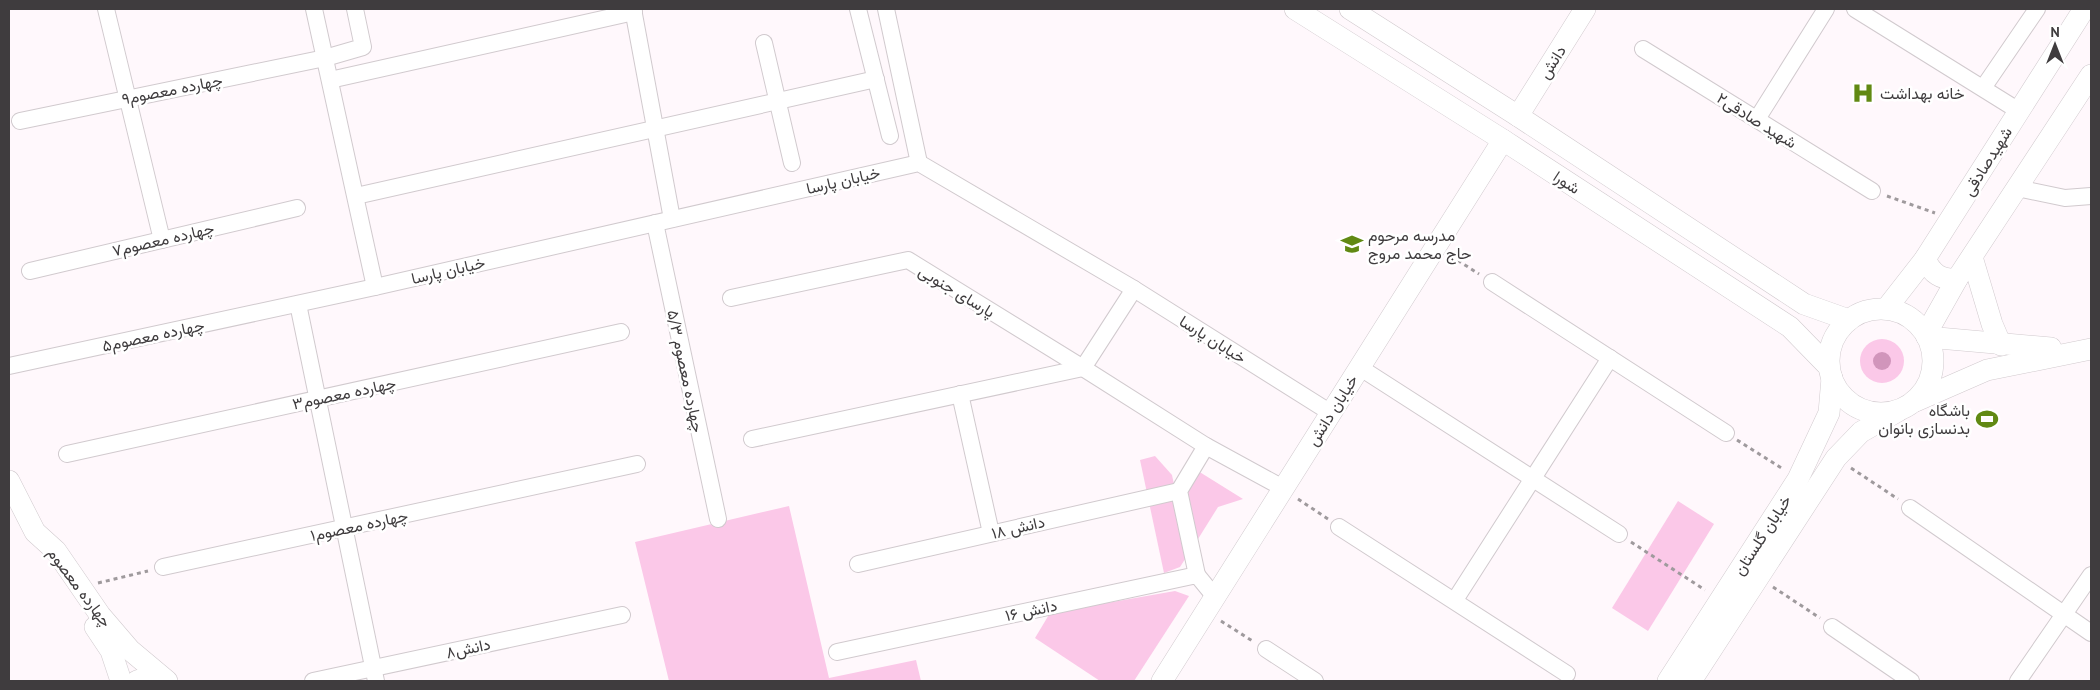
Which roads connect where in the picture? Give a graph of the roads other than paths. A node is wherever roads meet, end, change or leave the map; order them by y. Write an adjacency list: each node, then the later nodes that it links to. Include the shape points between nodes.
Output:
1 (106, 9): 21 (street)
2 (314, 9): 16 (street)
3 (355, 9): 16 (street, چهارده معصوم۹, via 363,47)
4 (858, 9): 18 (street)
5 (886, 9): 31 (street)
6 (1295, 9): 29 (street, شورا)
7 (1350, 9): 24 (street, شورا)
8 (1585, 9): 24 (street, دانش)
9 (1826, 9): 25 (street)
10 (1855, 9): 20 (street)
11 (2037, 9): 20 (street)
12 (2084, 9): 23 (street, شهیدصادقی)
13 (634, 10): 19 (street); 27 (street)
14 (764, 43): 22 (street)
15 (1643, 49): 25 (street, شهید صادقی۲)
16 (325, 58): 19 (street); 21 (street, چهارده معصوم۹)
17 (2091, 75): 32 (street)
18 (876, 79): 22 (street); 28 (street)
19 (330, 80): 34 (street)
20 (1983, 88): 23 (street)
21 (128, 98): 26 (street, چهارده معصوم۹); 39 (street)
22 (778, 101): 27 (street); 30 (street)
23 (2019, 111): 41 (street, شهیدصادقی)
24 (1518, 116): 50 (street, شورا, via 1804,304)
25 (1757, 120): 33 (street, شهید صادقی۲)
26 (20, 121)
27 (656, 130): 34 (street); 37 (street)
28 (890, 136)
29 (1503, 140): 57 (street, خیابان دانش); 59 (street, شورا, via 1790,327)
30 (792, 163)
31 (920, 163): 37 (street, خیابان پارسا); 46 (street, خیابان پارسا)
32 (2017, 188): 35 (street, via 2065,198); 40 (street)
33 (1872, 191)
34 (356, 196): 45 (street)
35 (2091, 196)
36 (297, 208): 39 (street, چهارده معصوم۷)
37 (672, 219): 38 (street, خیابان پارسا)
38 (655, 223): 45 (street, خیابان پارسا); 74 (street, چهارده معصوم ۵/۳)
39 (162, 240): 42 (street, چهارده معصوم۷)
40 (1972, 257): 43 (street); 53 (street)
41 (1925, 259): 43 (street, via 1937,276 1947,280); 49 (street, شهیدصادقی)
42 (30, 271)
43 (1958, 279): 52 (street)
44 (1492, 282): 55 (street)
45 (375, 286): 48 (street, خیابان پارسا)
46 (1134, 289): 58 (street); 63 (street, خیابان پارسا)
47 (731, 298): 58 (street, پارسای جنوبی, via 908,260)
48 (298, 304): 56 (street, چهارده معصوم۵); 61 (street)
49 (1886, 309): 50 (street, via 1865,312); 52 (street, via 1906,315)
50 (1849, 320): 59 (street, via 1837,333 1830,349)
51 (621, 332): 61 (street, چهارده معصوم۳)
52 (1927, 335): 53 (street); 62 (street, via 1933,351 1934,369 1928,386)
53 (2001, 345): 54 (street)
54 (2091, 349): 62 (street, خیابان گلستان, via 1987,370)
55 (1610, 358): 64 (street); 69 (street)
56 (9, 366)
57 (1359, 367): 63 (street, خیابان دانش); 69 (street)
58 (1083, 368): 60 (street); 66 (street, پارسای جنوبی)
59 (1830, 372): 62 (street, via 1842,396 1858,408 1878,413); 101 (street, خیابان گلستان, via 1829,413 1798,479)
60 (960, 394): 65 (street); 78 (street)
61 (318, 399): 67 (street, چهارده معصوم۳); 76 (street)
62 (1907, 406): 102 (street, خیابان گلستان, via 1861,432 1836,458)
63 (1331, 413): 71 (street, خیابان دانش)
64 (1726, 432)
65 (752, 439)
66 (1206, 446): 71 (street, پارسای جنوبی); 72 (street)
67 (67, 454)
68 (638, 464): 76 (street, چهارده معصوم۱)
69 (1532, 478): 79 (street); 84 (street)
70 (9, 482): 77 (street, چهارده معصوم)
71 (1283, 488): 85 (street, خیابان دانش)
72 (1179, 491): 78 (street, دانش ۱۸); 82 (street)
73 (1910, 508): 86 (street)
74 (718, 519)
75 (1339, 527): 84 (street)
76 (344, 528): 81 (street, چهارده معصوم۱); 93 (street)
77 (35, 532): 95 (street, via 44,559 111,651); 97 (street, چهارده معصوم, via 56,551 100,615 130,650)
78 (991, 533): 80 (street, دانش ۱۸)
79 (1619, 534)
80 (858, 564)
81 (164, 568)
82 (1197, 575): 85 (street); 91 (street, دانش ۱۶)
83 (2091, 575): 86 (street)
84 (1454, 600): 92 (street)
85 (1210, 604): 99 (street, خیابان دانش)
86 (2064, 614): 89 (street); 103 (street)
87 (622, 615): 93 (street, دانش۸)
88 (1832, 627): 94 (street)
89 (2091, 632)
90 (1266, 649): 100 (street)
91 (837, 652)
92 (1567, 674)
93 (375, 675): 98 (street, دانش۸)
94 (1910, 680)
95 (121, 681)
96 (137, 681): 97 (street, via 148,677)
97 (166, 681)
98 (313, 681)
99 (1162, 681)
100 (1315, 681)
101 (1668, 681)
102 (1691, 681)
103 (2018, 681)

